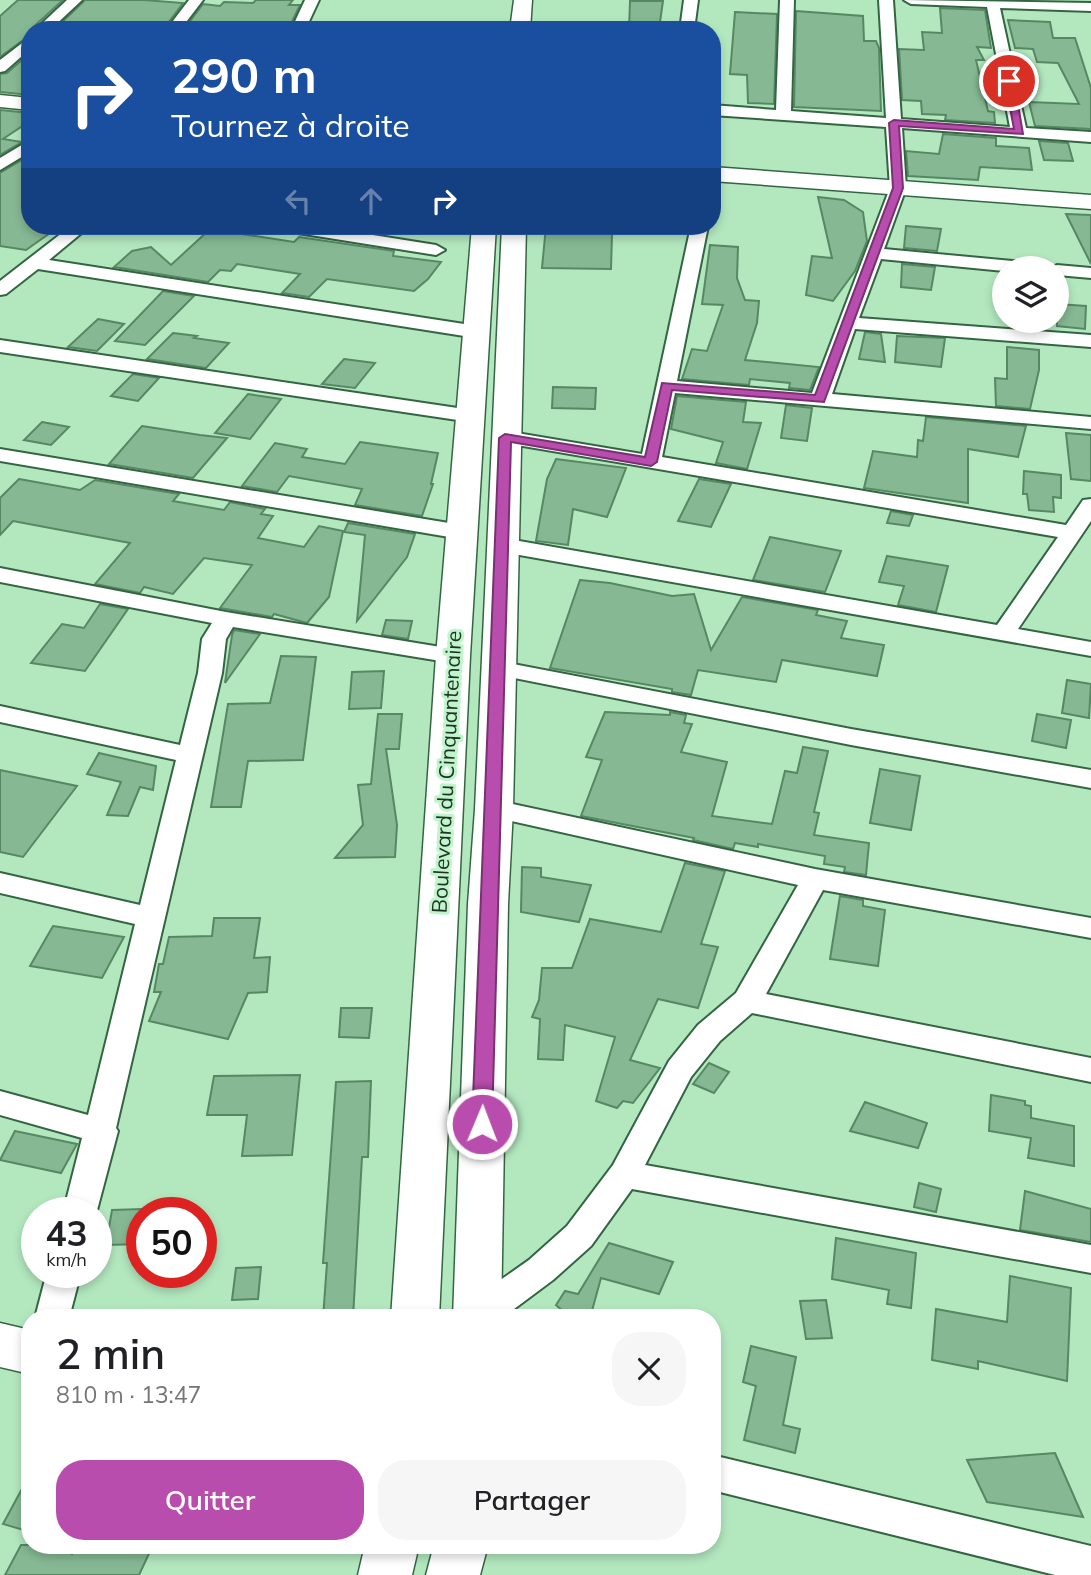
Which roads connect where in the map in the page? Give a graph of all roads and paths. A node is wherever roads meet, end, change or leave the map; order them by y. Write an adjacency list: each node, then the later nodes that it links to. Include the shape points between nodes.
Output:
1 (75, 0): 11 (street)
2 (196, 0): 12 (street)
3 (312, 0): 13 (street)
4 (523, 0): 14 (main road)
5 (691, 0): 15 (street)
6 (787, 0): 21 (street)
7 (886, 0): 22 (street)
8 (911, 0): 9 (street)
9 (993, 2): 10 (street); 23 (street)
10 (1091, 7)
11 (52, 21)
12 (180, 21)
13 (302, 21)
14 (521, 21)
15 (688, 21)
16 (21, 49): 17 (street)
17 (0, 68)
18 (0, 101): 19 (main road)
19 (21, 103)
20 (721, 111): 21 (street)
21 (783, 115): 22 (street)
22 (894, 123): 23 (street); 28 (street)
23 (1019, 132): 24 (street)
24 (1091, 137)
25 (21, 151): 26 (street)
26 (0, 165)
27 (721, 175): 28 (main road)
28 (898, 188): 29 (main road); 36 (street)
29 (1091, 202)
30 (70, 235): 37 (street)
31 (345, 235): 35 (street)
32 (483, 235): 43 (main road, Boulevard du Cinquantenaire)
33 (514, 235): 50 (main road)
34 (697, 235): 46 (street)
35 (436, 250)
36 (875, 253): 38 (street); 42 (street)
37 (34, 263): 41 (street); 43 (street)
38 (992, 264)
39 (1069, 271): 40 (street)
40 (1091, 273)
41 (0, 290)
42 (848, 323): 44 (street); 47 (street)
43 (477, 332): 48 (main road, Boulevard du Cinquantenaire)
44 (1091, 341)
45 (0, 346): 48 (street)
46 (666, 386): 47 (street); 52 (street)
47 (820, 399): 49 (street)
48 (471, 416): 54 (main road, Boulevard du Cinquantenaire)
49 (1091, 423)
50 (505, 438): 52 (street); 56 (main road)
51 (0, 454): 54 (street)
52 (651, 462): 55 (street)
53 (1091, 505): 55 (street)
54 (461, 532): 61 (main road, Boulevard du Cinquantenaire)
55 (1073, 533): 59 (street)
56 (502, 545): 59 (street); 62 (main road)
57 (0, 575): 58 (street)
58 (226, 619): 61 (street); 64 (street, via 214,639)
59 (1003, 634): 60 (street)
60 (1091, 649)
61 (453, 656): 80 (main road, Boulevard du Cinquantenaire)
62 (498, 667): 65 (street); 66 (main road)
63 (0, 714): 64 (street)
64 (190, 755): 69 (street)
65 (1091, 779)
66 (494, 809): 67 (street); 81 (main road)
67 (815, 879): 70 (street); 71 (street)
68 (0, 883): 69 (street)
69 (151, 917): 74 (street)
70 (1091, 928)
71 (747, 1001): 72 (street); 75 (street, via 709,1033 680,1069)
72 (1091, 1070)
73 (0, 1103): 74 (street)
74 (102, 1130): 76 (street)
75 (624, 1174): 77 (street); 82 (street, via 579,1236)
76 (84, 1197)
77 (1091, 1259)
78 (60, 1288): 79 (street)
79 (54, 1309)
80 (416, 1309)
81 (477, 1309)
82 (488, 1309)
83 (0, 1345): 84 (main road)
84 (21, 1350)
85 (721, 1474): 88 (street)
86 (390, 1554): 89 (main road)
87 (459, 1554): 90 (main road)
88 (1091, 1565)
89 (385, 1575)
90 (453, 1575)

